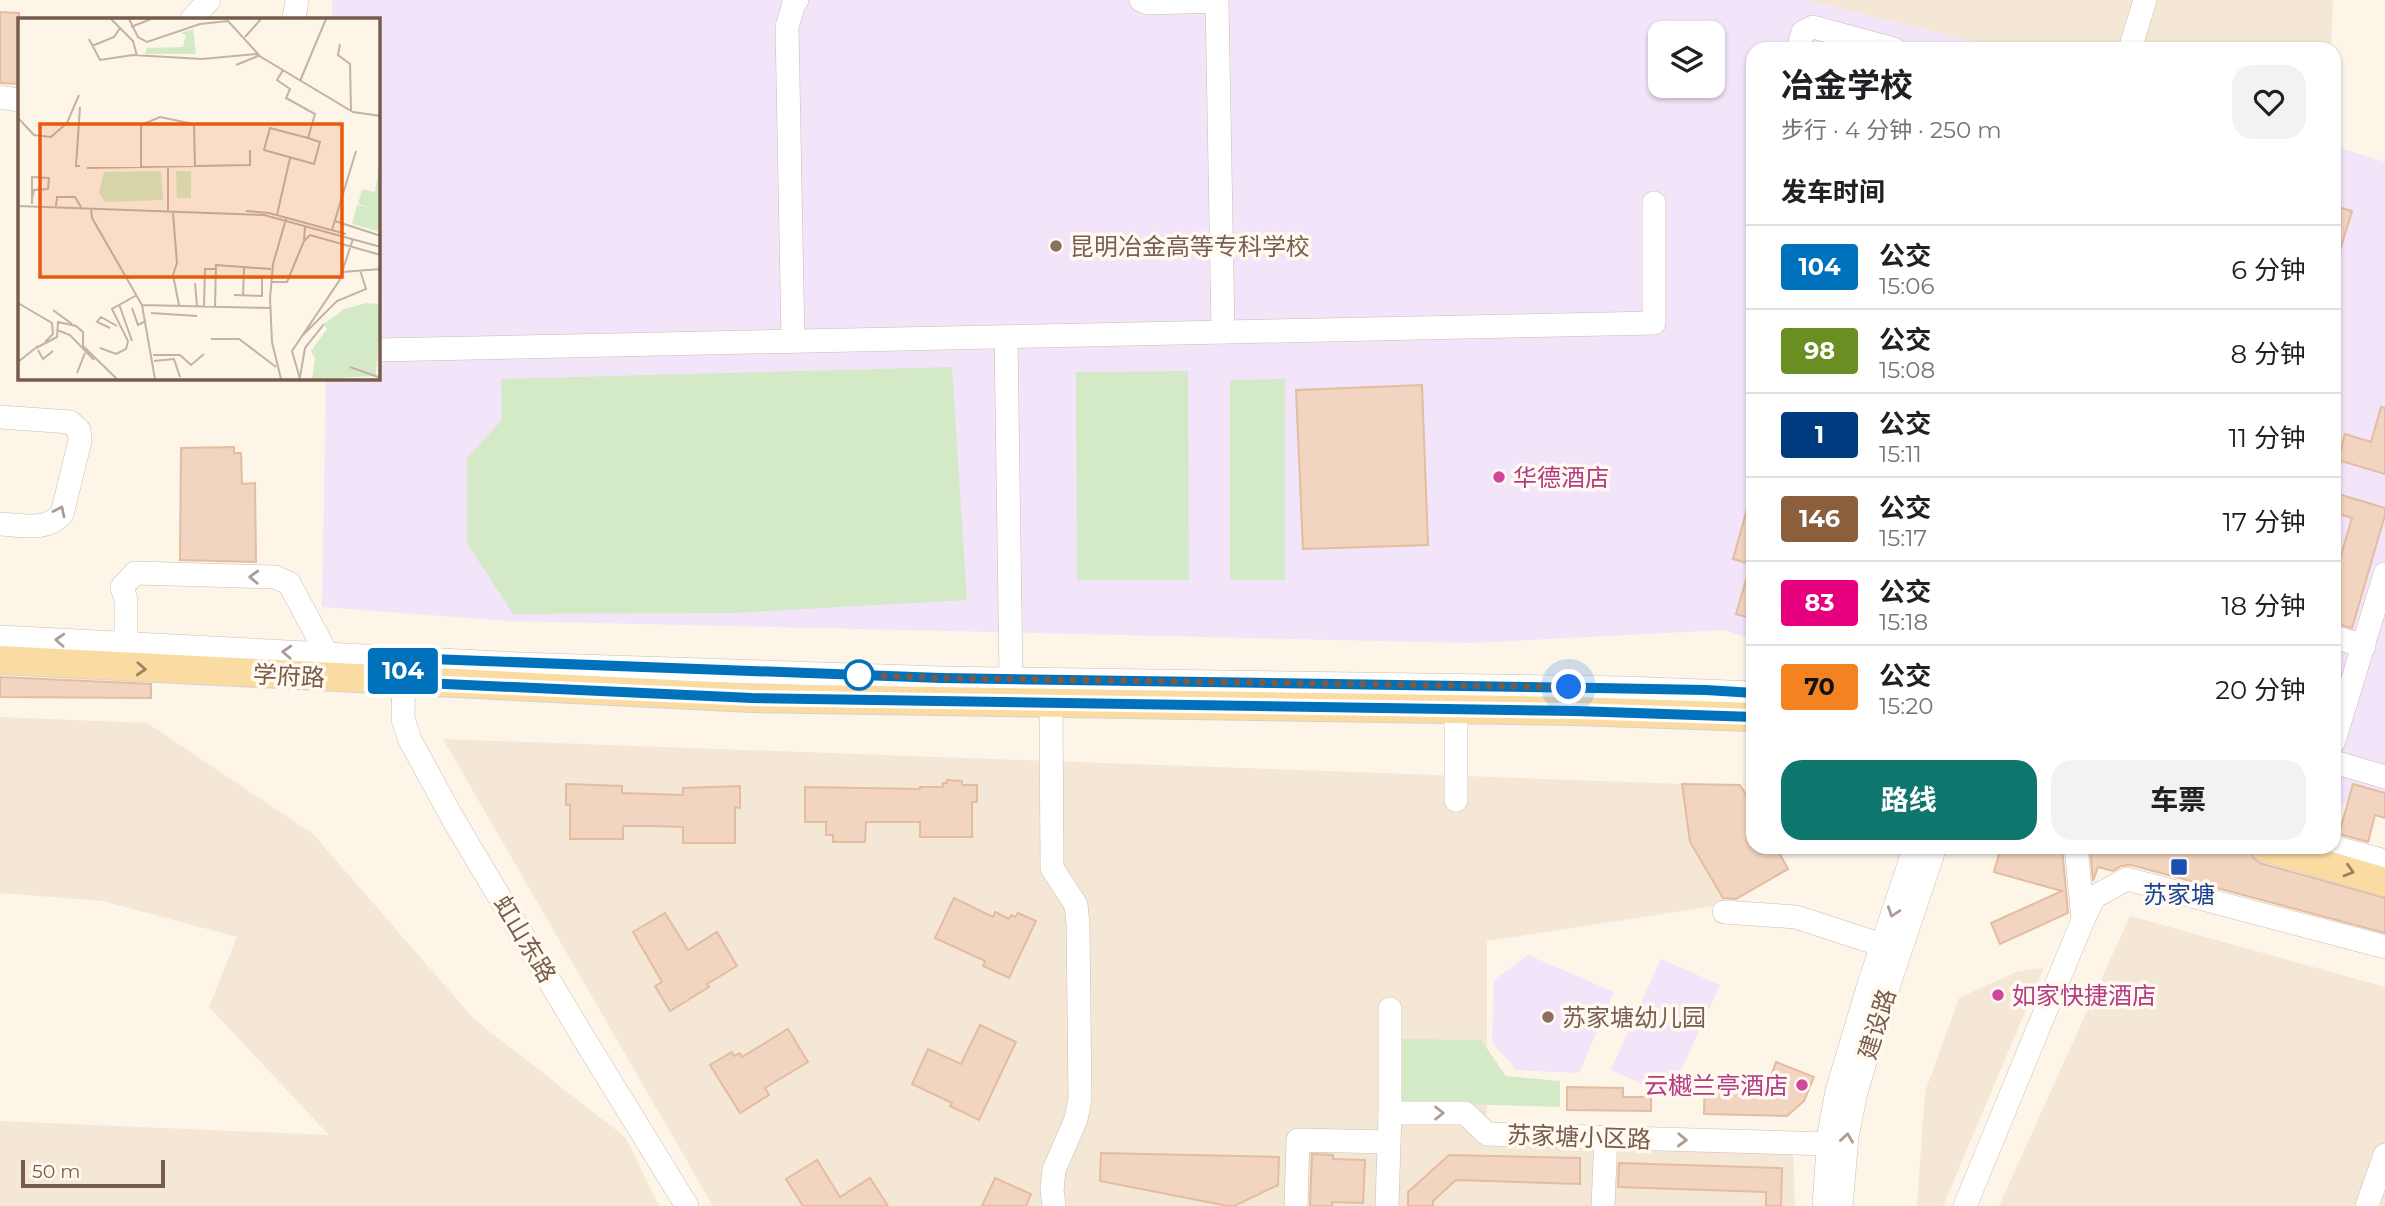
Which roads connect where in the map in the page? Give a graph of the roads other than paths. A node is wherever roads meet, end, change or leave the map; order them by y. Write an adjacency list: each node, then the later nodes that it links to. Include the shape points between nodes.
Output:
1 (209, 0): 6 (street)
2 (297, 0): 7 (street)
3 (797, 0): 16 (street, via 787,27)
4 (1141, 0): 14 (street, via 1148,4 1217,1)
5 (2145, 0): 10 (street)
6 (193, 18)
7 (294, 18)
8 (1800, 42): 9 (street, via 1803,32 1813,27)
9 (1868, 42)
10 (2132, 42)
11 (0, 97): 12 (street)
12 (18, 100)
13 (1654, 203): 14 (street, via 1654,323)
14 (1223, 332): 15 (street)
15 (1006, 337): 16 (street); 28 (street)
16 (793, 341): 17 (street)
17 (380, 350)
18 (0, 417): 19 (street, one-way to 18, via 42,527 62,514 80,441 79,430 70,422)
19 (0, 524)
20 (2385, 573): 24 (street)
21 (0, 637): 23 (street, 学府路, one-way to 21)
22 (2341, 639): 24 (street)
23 (126, 644): 25 (street, 学府路, one-way to 23); 25 (street, one-way to 23, via 289,583 275,577 135,573 122,587)
24 (2364, 646): 33 (street)
25 (327, 654): 27 (street, 学府路)
26 (0, 660): 27 (main road, 学府路, one-way to 27)
27 (403, 670): 28 (street, 学府路); 30 (main road, 学府路, via 752,698); 55 (street, 虹山东路, via 403,719 410,740)
28 (1011, 679): 29 (street, 学府路)
29 (1746, 693)
30 (1051, 703): 31 (main road, 学府路); 56 (street, via 1052,868 1076,905 1080,1099 1054,1170)
31 (1456, 710): 32 (main road, 学府路); 36 (street)
32 (1746, 717)
33 (2341, 719)
34 (2341, 764): 35 (street)
35 (2385, 777)
36 (1456, 800)
37 (2341, 849): 42 (street)
38 (1913, 854): 46 (street, 建设路, one-way to 46)
39 (1933, 854): 60 (street, 建设路, one-way to 39, via 1856,1092)
40 (2077, 854): 45 (street)
41 (2288, 854): 43 (main road, one-way to 43)
42 (2385, 861)
43 (2385, 883)
44 (1724, 912): 46 (street, via 1796,917)
45 (2083, 920): 47 (street, via 2094,897 2127,879); 61 (street)
46 (1882, 946): 52 (street, 建设路, via 1837,1091)
47 (2385, 947)
48 (1390, 1009): 49 (street)
49 (1390, 1113): 50 (street, 苏家塘小区路, one-way to 50, via 1465,1113 1487,1134); 51 (street)
50 (1606, 1137): 52 (street, 苏家塘小区路, one-way to 52); 58 (street)
51 (1389, 1142): 54 (street, via 1298,1140); 57 (street)
52 (1827, 1144): 59 (street, 建设路)
53 (2383, 1166): 62 (street)
54 (1295, 1205)
55 (687, 1206)
56 (1054, 1206)
57 (1387, 1206)
58 (1603, 1206)
59 (1824, 1206)
60 (1841, 1206)
61 (1965, 1206)
62 (2367, 1206)

